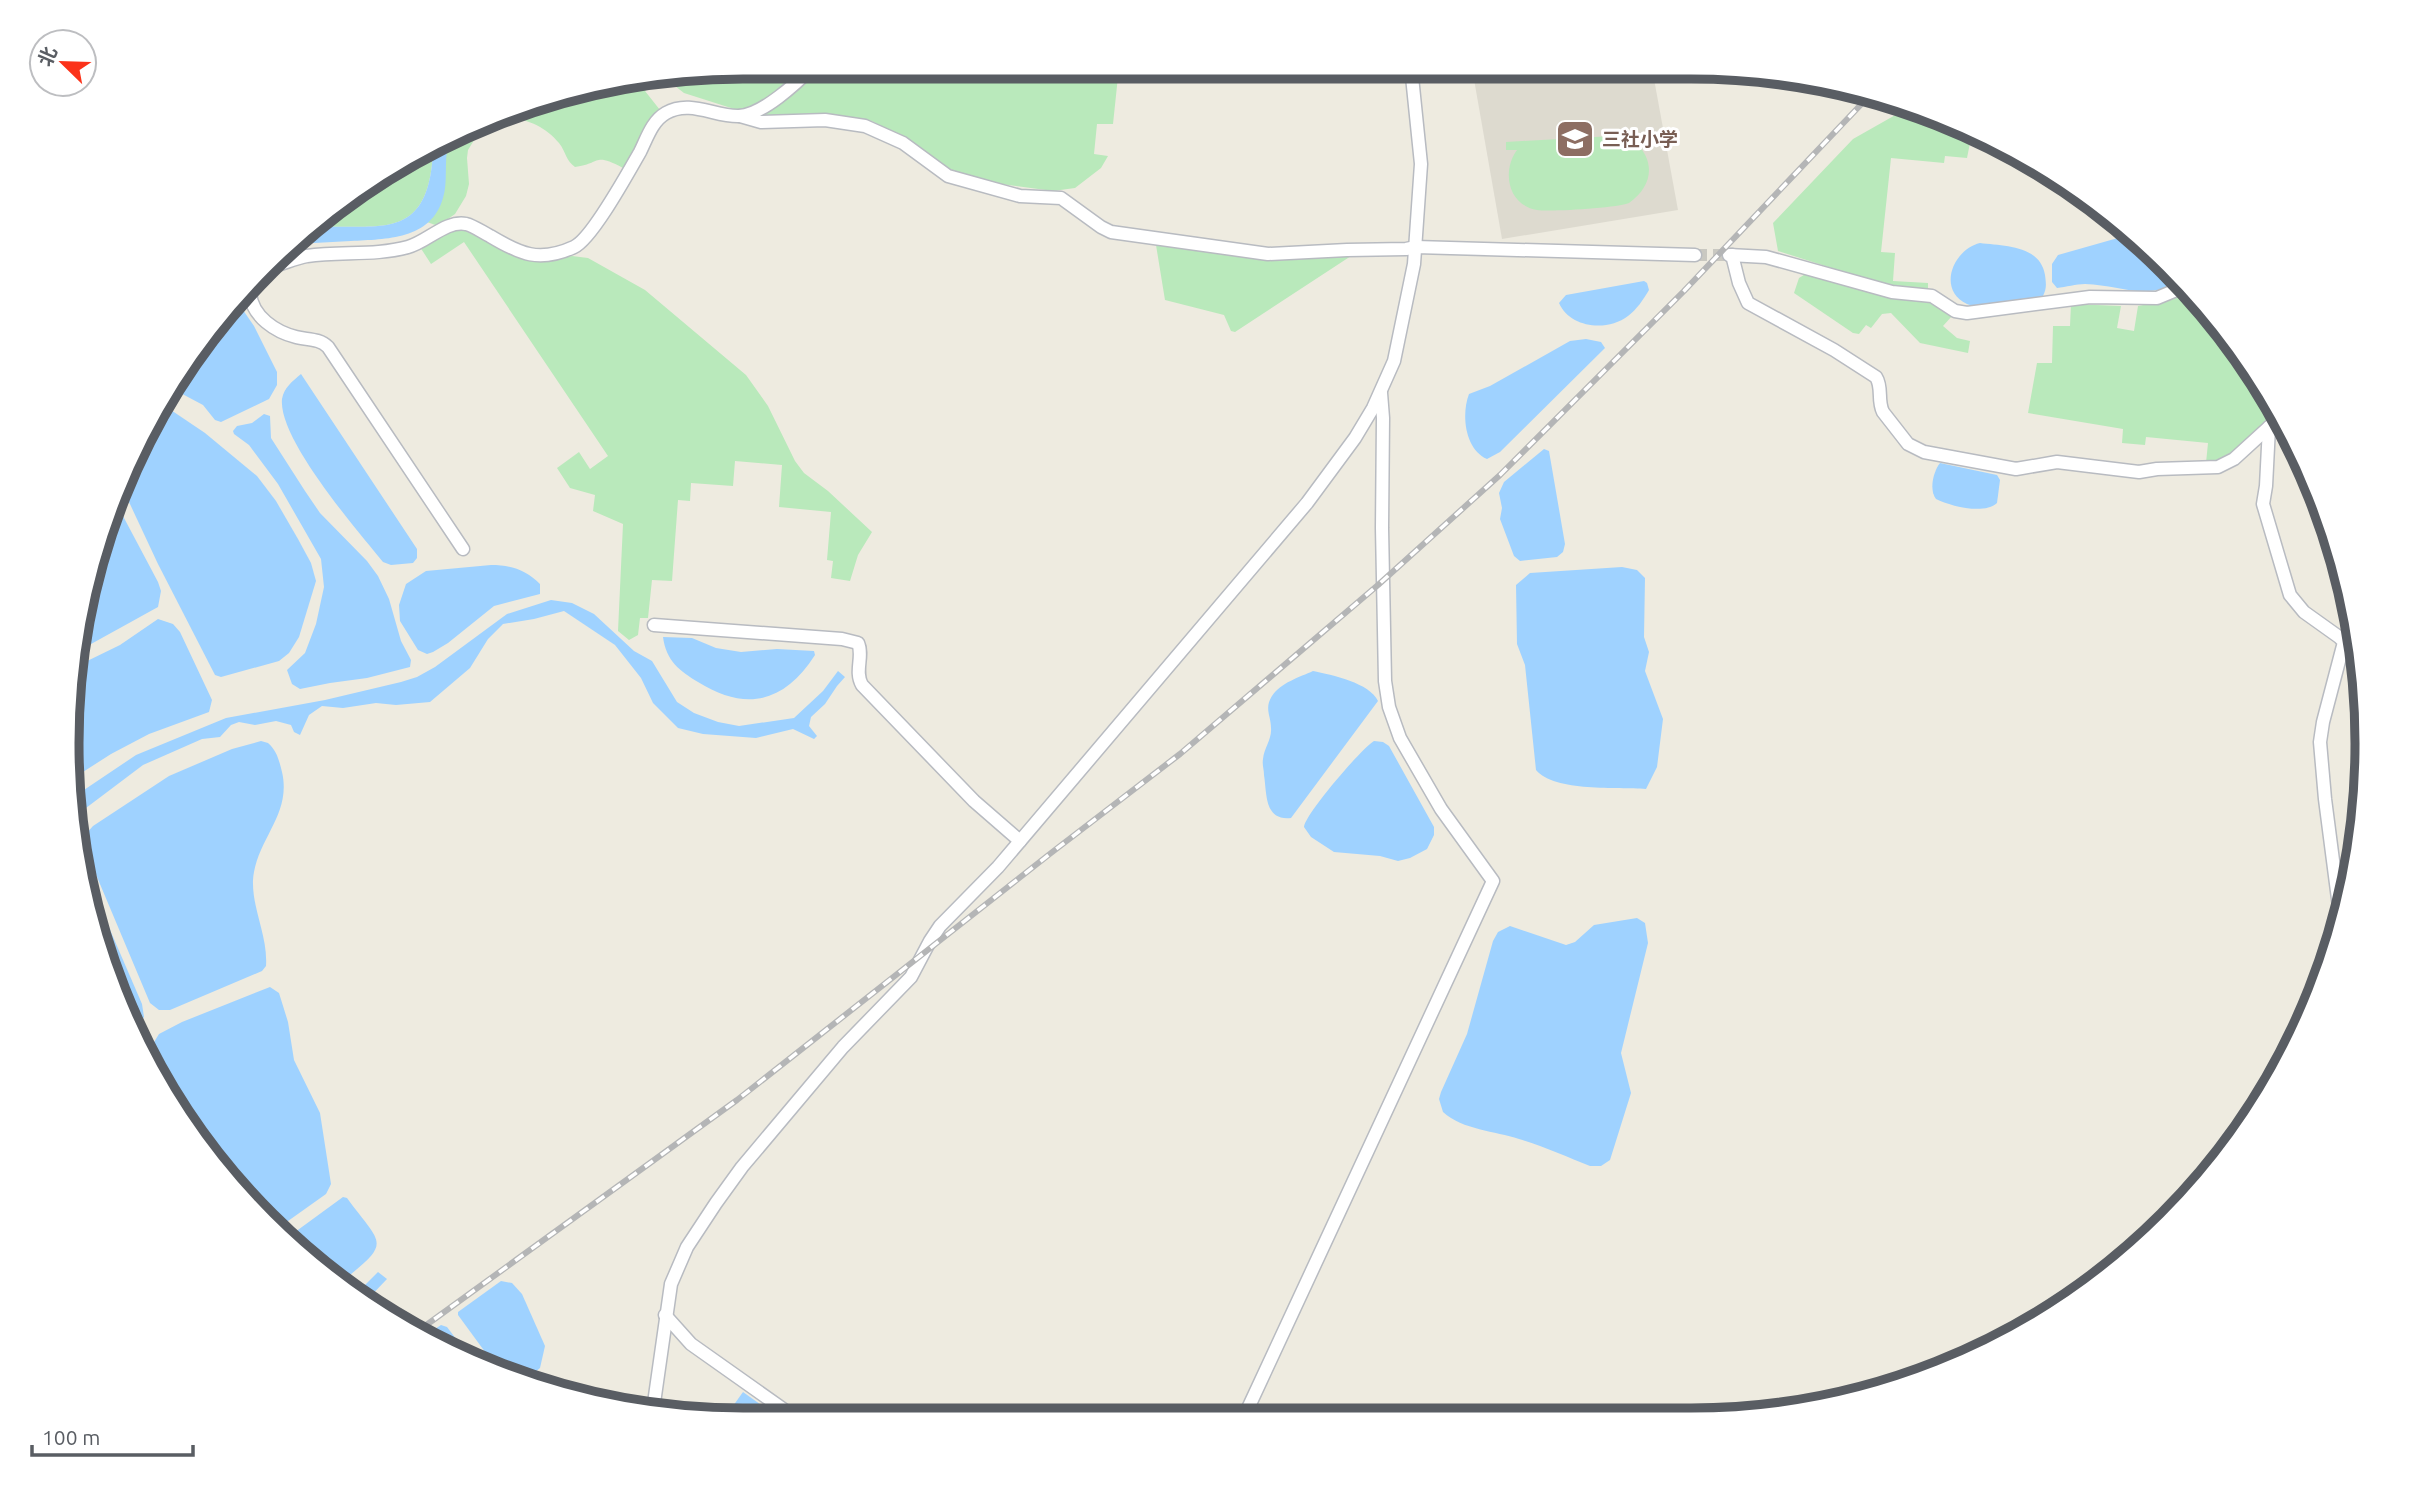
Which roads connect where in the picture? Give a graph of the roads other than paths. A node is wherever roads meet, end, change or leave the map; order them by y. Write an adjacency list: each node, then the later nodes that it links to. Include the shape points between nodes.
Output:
1 (798, 79): 3 (street, via 765,107)
2 (1412, 79): 4 (street, via 1421,164)
3 (740, 116): 4 (street, via 761,122 825,120 866,126 903,143 948,176 1020,196 1061,198 1111,232 1268,254); 6 (street, via 694,108 664,114 649,131 589,234 574,247 526,255 459,224 405,248 309,256)
4 (1416, 247): 5 (street); 9 (street, via 1400,338)
5 (1695, 255)
6 (284, 263)
7 (2176, 290): 11 (street, via 2157,298 2090,297 1967,313 1932,296 1892,292 1766,257 1730,256 1748,303 1876,377 1883,412 1908,444 1924,452 2015,469 2057,462 2127,472 2206,469 2234,459)
8 (251, 297): 12 (street, via 255,310 282,333 321,341 328,347)
9 (1381, 393): 14 (street, via 1355,438 1307,503); 19 (street, via 1389,707 1400,738 1441,809 1493,881)
10 (2273, 423): 11 (street)
11 (2269, 427): 15 (street, via 2263,504 2290,595 2304,612 2344,642 2320,743)
12 (463, 549)
13 (654, 625): 14 (street, via 858,643 862,685 974,802)
14 (1020, 841): 16 (street, via 940,926 911,977 843,1047 742,1167 682,1257)
15 (2337, 897)
16 (665, 1315): 17 (street); 18 (street, via 691,1344)
17 (654, 1402)
18 (781, 1408)
19 (1248, 1408)

